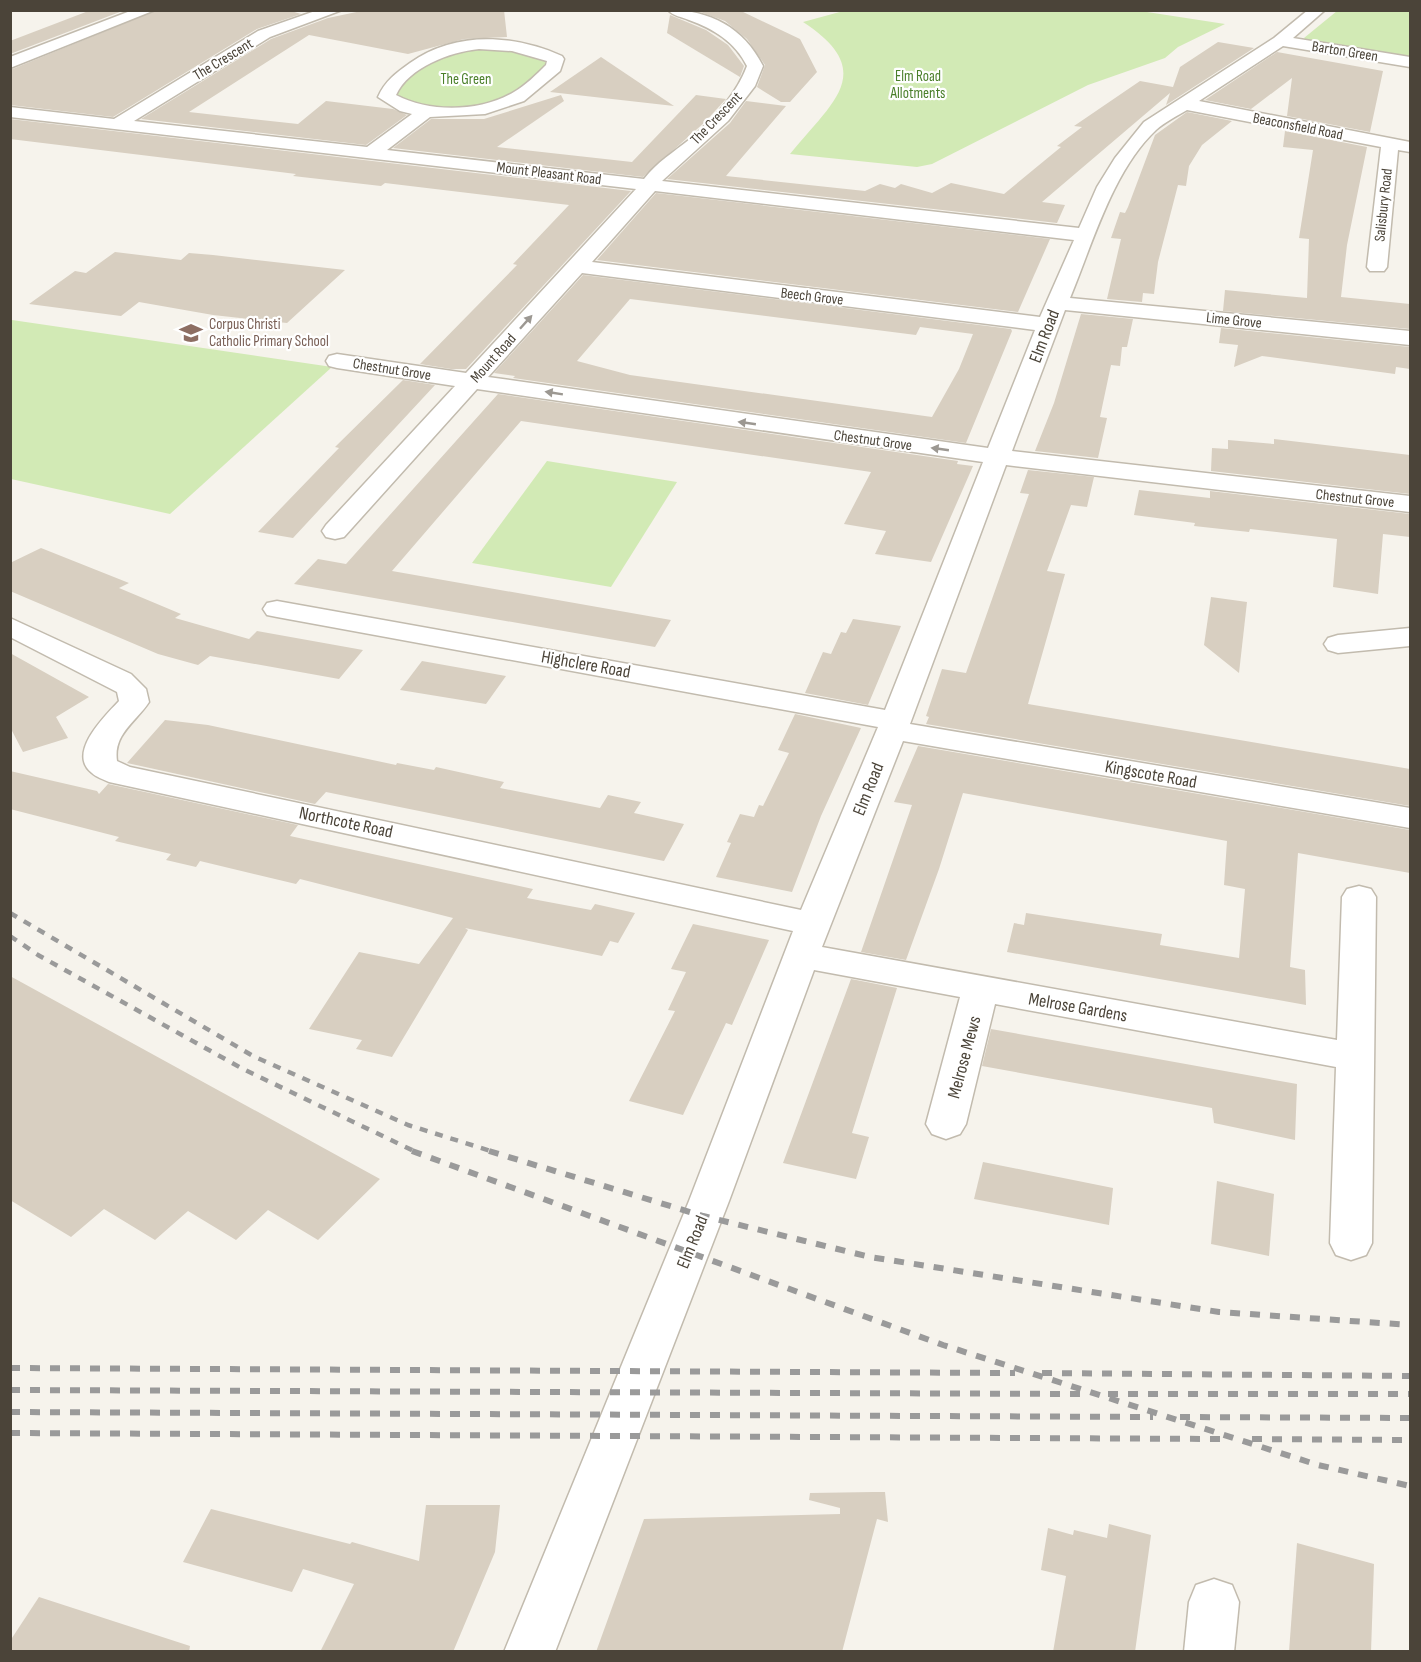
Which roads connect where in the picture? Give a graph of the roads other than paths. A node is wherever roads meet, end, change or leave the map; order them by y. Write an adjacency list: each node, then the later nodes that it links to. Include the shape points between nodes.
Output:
1 (134, 10): 8 (street)
2 (148, 10): 8 (street)
3 (335, 10): 15 (street, The Crescent, via 264,34)
4 (675, 10): 7 (street, The Crescent)
5 (716, 10): 7 (street)
6 (1318, 10): 9 (street, Elm Road)
7 (693, 16): 19 (street, The Crescent, via 738,40 755,66 748,85 698,141 677,154)
8 (72, 38): 11 (street)
9 (1280, 41): 10 (street, Barton Green); 12 (street, Elm Road)
10 (1410, 62)
11 (10, 63)
12 (1185, 104): 16 (street, Beaconsfield Road); 20 (street, Elm Road, via 1150,126 1124,158)
13 (10, 112): 15 (street, Mount Pleasant Road)
14 (426, 112): 14 (street, via 387,97 392,84 434,54 452,48 514,45 542,51 556,59 554,67 520,96 500,106); 18 (street)
15 (117, 124): 18 (street, Mount Pleasant Road)
16 (1390, 144): 17 (street, Beaconsfield Road); 22 (street, Salisbury Road)
17 (1410, 147)
18 (371, 153): 19 (street, Mount Pleasant Road)
19 (650, 185): 20 (street, Mount Pleasant Road); 21 (street, Mount Road)
20 (1087, 235): 23 (street, Elm Road)
21 (577, 266): 23 (street, Beech Grove); 26 (street, Mount Road, one-way to 21)
22 (1377, 267)
23 (1053, 314): 24 (street, Lime Grove); 27 (street, Elm Road)
24 (1410, 338)
25 (337, 361): 26 (street, Chestnut Grove)
26 (473, 381): 27 (street, Chestnut Grove, one-way to 26); 29 (street, Mount Road)
27 (998, 457): 28 (street, Chestnut Grove); 34 (street, Elm Road)
28 (1410, 504)
29 (335, 531)
30 (277, 609): 34 (street, Highclere Road)
31 (10, 626): 37 (street, Northcote Road, via 131,689 134,702 102,738 99,753 102,766 120,775)
32 (1410, 637): 33 (street)
33 (1338, 644)
34 (894, 726): 35 (street, Kingscote Road); 37 (street, Elm Road)
35 (1410, 818)
36 (1359, 897): 39 (street)
37 (807, 940): 38 (street, Melrose Gardens); 43 (street, Elm Road, via 709,1201)
38 (980, 990): 39 (street, Melrose Gardens); 40 (street, Melrose Mews)
39 (1356, 1057): 41 (street)
40 (946, 1124)
41 (1351, 1243)
42 (1214, 1602): 44 (street)
43 (529, 1652)
44 (1209, 1652)

